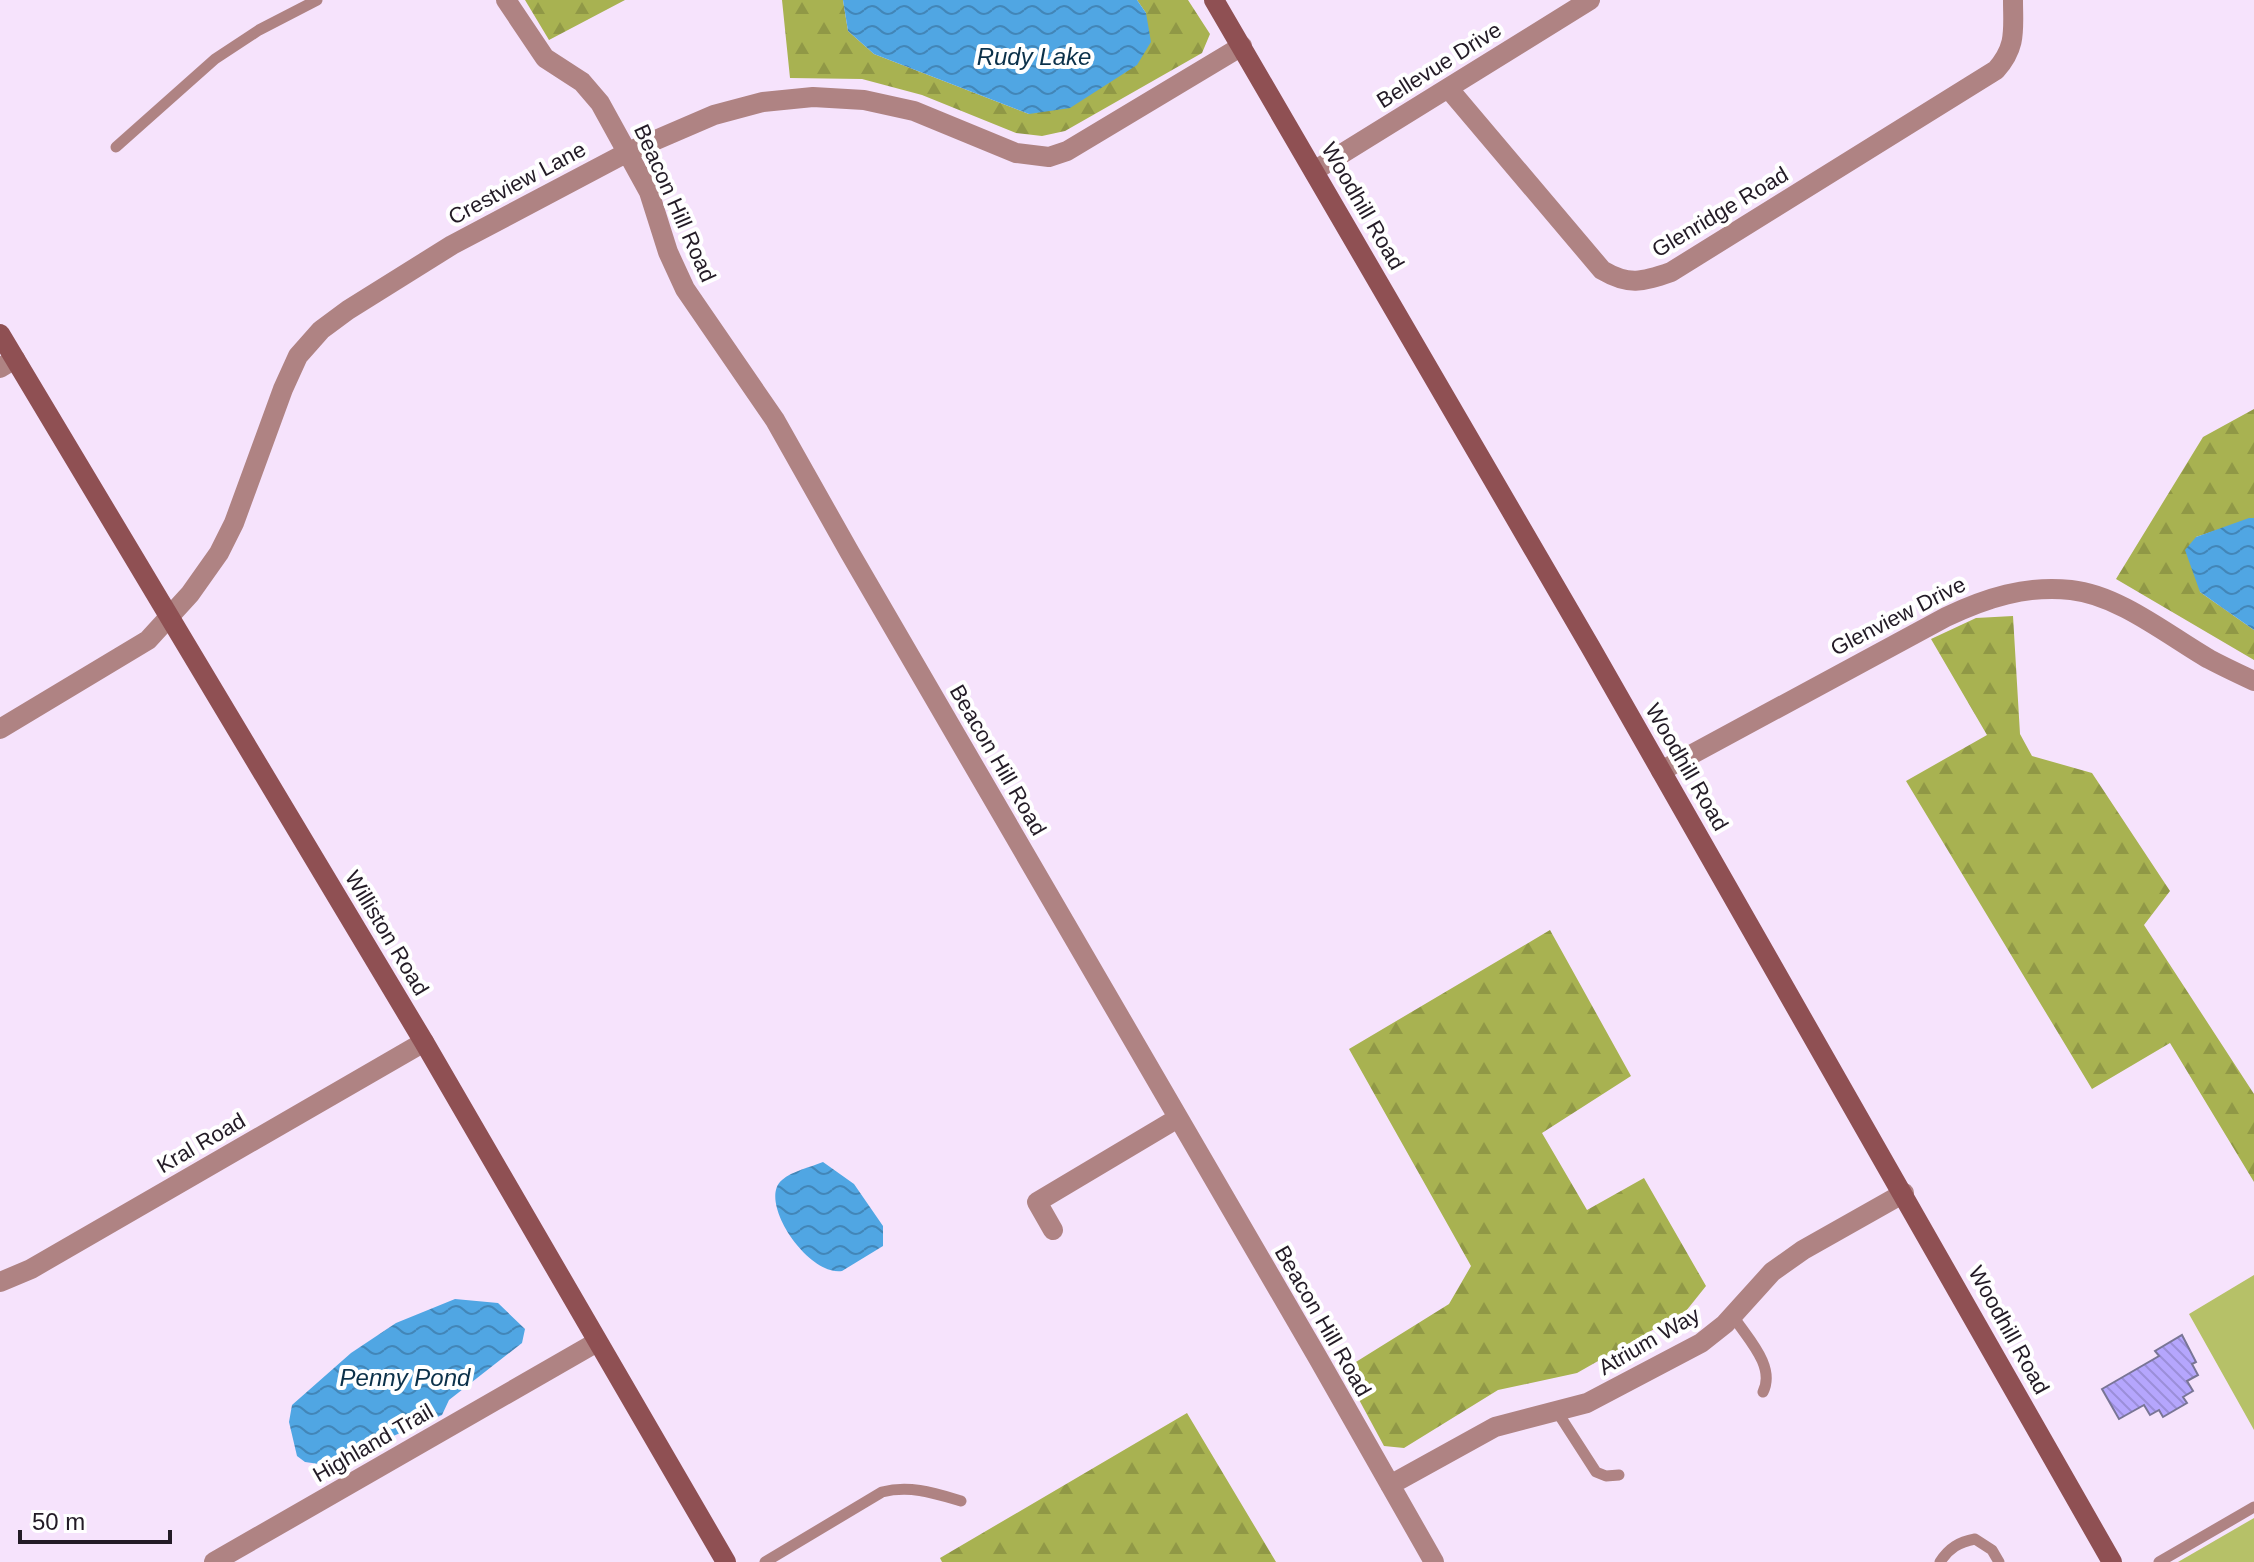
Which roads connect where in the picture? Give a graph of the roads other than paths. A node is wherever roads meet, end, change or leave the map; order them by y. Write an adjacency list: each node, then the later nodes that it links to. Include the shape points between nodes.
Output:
1 (317, 0): 8 (lane, via 215,59)
2 (506, 0): 9 (street, Beacon Hill Road, via 545,58 582,82 600,103)
3 (1214, 0): 6 (street, Woodhill Road)
4 (1590, 0): 7 (street, Bellevue Drive)
5 (2013, 0): 7 (street, Glenridge Road, via 2009,55 1996,70 1671,272 1645,281 1621,281 1602,270)
6 (1242, 46): 9 (street, Crestview Lane, via 1049,157 1016,153 914,111 864,100 813,97 763,102 714,115); 10 (street, Woodhill Road)
7 (1448, 88): 10 (street, Bellevue Drive)
8 (116, 147)
9 (628, 152): 13 (street, Crestview Lane, via 452,245 321,330 298,356 219,553); 18 (street, Beacon Hill Road, via 649,192 685,289 775,420)
10 (1314, 171): 16 (street, Woodhill Road)
11 (0, 334): 12 (street, Williston Road)
12 (8, 364): 13 (street, Williston Road)
13 (169, 616): 15 (street, Crestview Lane, via 148,640); 17 (street, Williston Road)
14 (2254, 681): 16 (street, Glenview Drive, via 2105,600 2073,590 2024,590 1984,599 1946,617)
15 (0, 729)
16 (1661, 771): 19 (street, Woodhill Road)
17 (424, 1042): 21 (street, Kral Road); 23 (street, Williston Road)
18 (1178, 1118): 20 (street, via 1037,1202); 27 (street, Beacon Hill Road)
19 (1904, 1193): 22 (street, Atrium Way, via 1772,1272); 36 (street, Woodhill Road)
20 (1053, 1230)
21 (0, 1282)
22 (1733, 1316): 24 (lane, via 1765,1365); 25 (street, Atrium Way, via 1701,1343 1616,1389)
23 (597, 1342): 30 (street, Highland Trail); 31 (street, Williston Road)
24 (1763, 1392)
25 (1556, 1410): 26 (lane, via 1596,1472); 27 (street, Atrium Way, via 1495,1427)
26 (1619, 1475)
27 (1390, 1485): 33 (street, Beacon Hill Road)
28 (961, 1501): 32 (lane, via 900,1487 882,1492)
29 (2254, 1507): 37 (lane)
30 (214, 1562)
31 (726, 1562)
32 (765, 1562)
33 (1434, 1562)
34 (1940, 1562): 35 (lane, via 1962,1541 1975,1539)
35 (1999, 1562)
36 (2112, 1562)
37 (2159, 1562)

